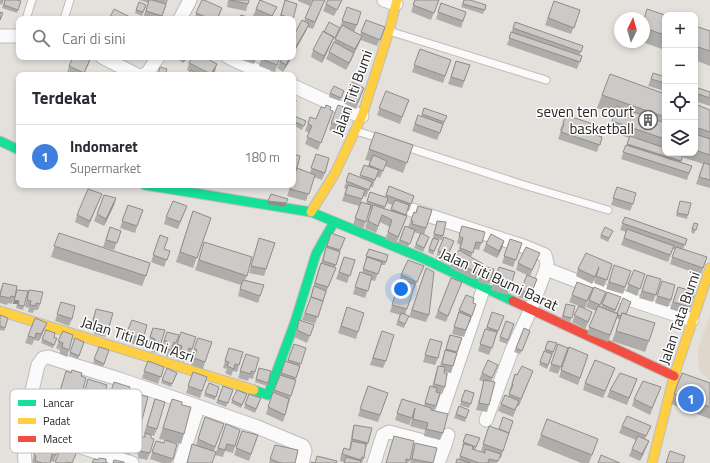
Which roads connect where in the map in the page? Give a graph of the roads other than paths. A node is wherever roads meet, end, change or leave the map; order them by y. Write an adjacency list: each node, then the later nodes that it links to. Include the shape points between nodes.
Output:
1 (32, 0): 5 (lane)
2 (70, 0): 6 (lane)
3 (190, 0): 7 (street)
4 (392, 1): 8 (street, Jalan Titi Bumi)
5 (27, 16)
6 (65, 16)
7 (182, 16)
8 (389, 31): 17 (lane); 19 (street, Jalan Titi Bumi)
9 (0, 36): 10 (street)
10 (16, 36)
11 (108, 60): 14 (street)
12 (156, 60): 15 (street)
13 (234, 60): 16 (street)
14 (131, 72)
15 (148, 72)
16 (259, 72)
17 (546, 80)
18 (296, 87): 19 (street)
19 (362, 116): 20 (street, Jalan Titi Bumi)
20 (356, 130): 25 (lane); 26 (street, Jalan Titi Bumi, via 335,173)
21 (0, 141): 22 (street)
22 (16, 149)
23 (163, 188): 26 (street, Jalan Titi Bumi Barat)
24 (412, 210): 29 (street, via 541,253 545,256)
25 (608, 210)
26 (311, 212): 27 (street, Jalan Titi Bumi Barat)
27 (334, 222): 30 (street, Jalan Titi Bumi Barat); 32 (street, Jalan Titi Bumi Asri, via 316,254 295,322 268,395)
28 (710, 268): 33 (street, Jalan Tata Bumi)
29 (546, 269): 31 (street); 33 (street, via 605,292)
30 (484, 287): 31 (street, Jalan Titi Bumi Barat); 37 (street)
31 (532, 309): 34 (street, Jalan Titi Bumi Barat); 38 (street, via 512,350)
32 (0, 312)
33 (692, 320): 34 (street, Jalan Tata Bumi)
34 (679, 378): 49 (street, Jalan Tata Bumi)
35 (32, 389): 36 (street, via 38,365 43,358 48,357)
36 (198, 407): 45 (street); 46 (street, via 255,426 302,446 305,451)
37 (442, 411)
38 (486, 420)
39 (448, 435): 40 (street)
40 (444, 448): 47 (street, via 389,432 383,435); 48 (street)
41 (24, 453): 43 (street)
42 (100, 453): 44 (street)
43 (25, 463)
44 (132, 463)
45 (180, 463)
46 (302, 463)
47 (374, 463)
48 (438, 463)
49 (652, 463)

